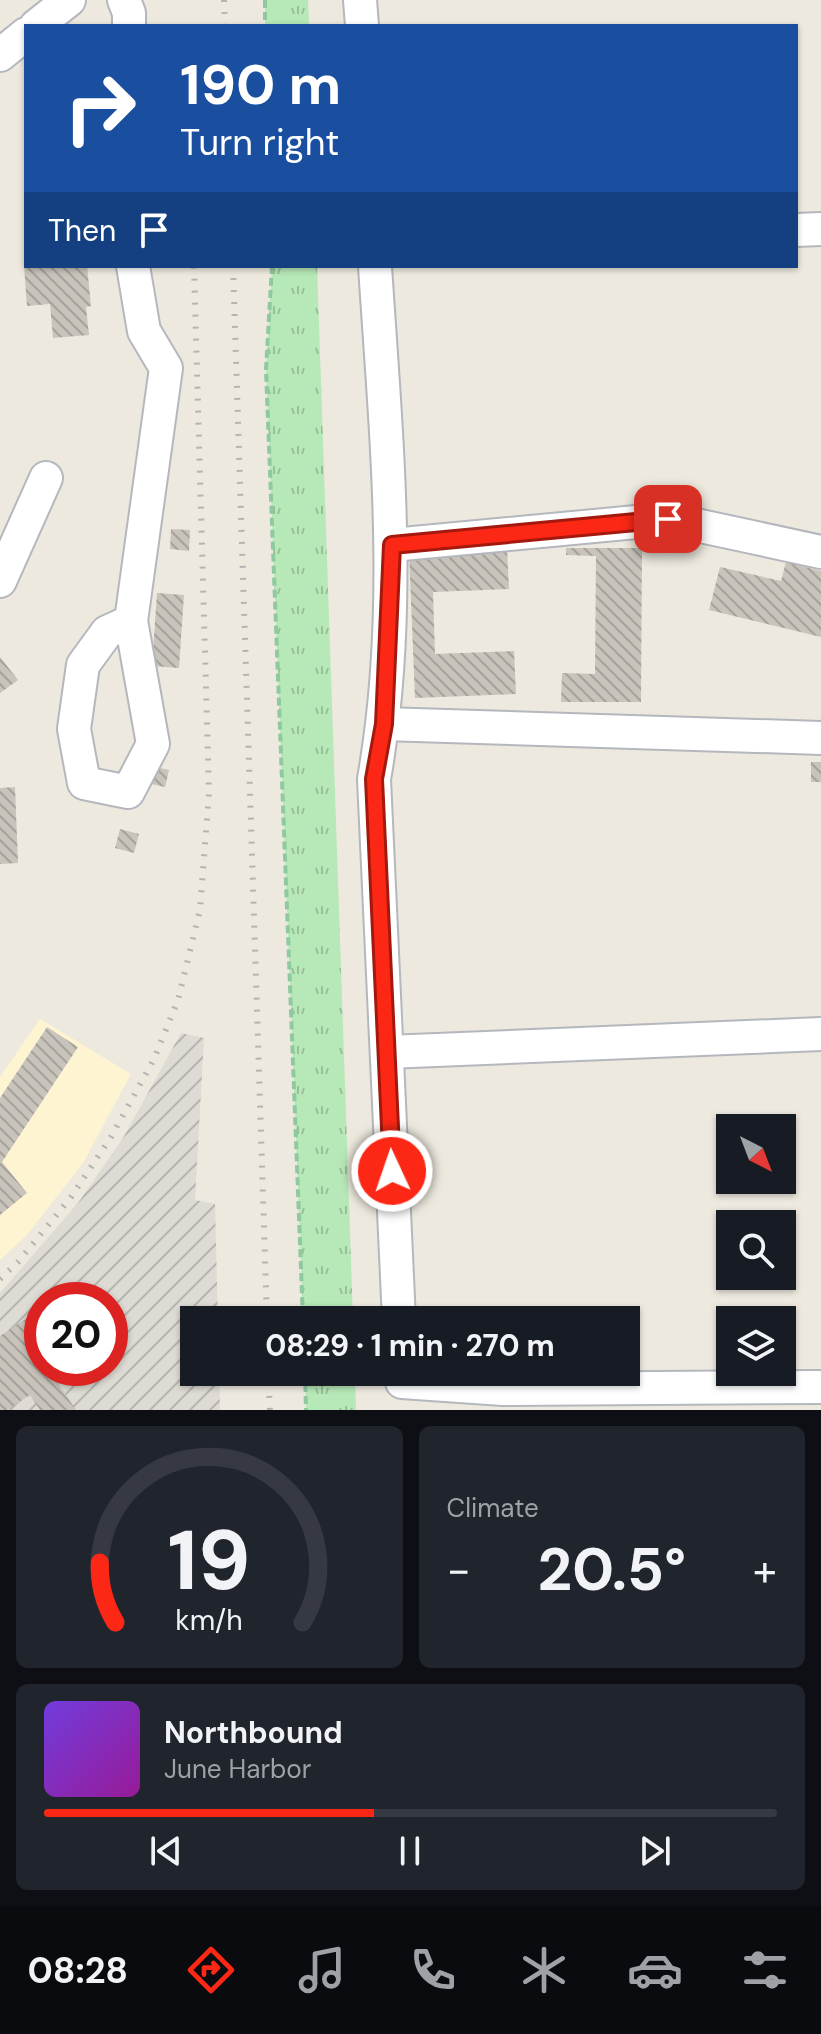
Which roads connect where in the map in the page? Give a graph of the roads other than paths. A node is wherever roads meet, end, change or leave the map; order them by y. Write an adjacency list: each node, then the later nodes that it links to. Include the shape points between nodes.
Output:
1 (69, 0): 4 (lane)
2 (124, 0): 5 (lane)
3 (360, 0): 6 (lane)
4 (39, 24)
5 (129, 24)
6 (362, 24)
7 (24, 36): 8 (lane)
8 (0, 55)
9 (821, 229): 10 (lane)
10 (798, 230)
11 (133, 268): 17 (lane, via 144,331 166,368)
12 (375, 268): 14 (lane)
13 (46, 478): 16 (lane)
14 (392, 545): 15 (lane, via 668,519); 18 (lane)
15 (821, 552)
16 (0, 581)
17 (131, 621): 17 (lane, via 153,744 128,792 84,783 74,729 83,665 107,632)
18 (384, 724): 19 (lane); 21 (lane, via 374,779)
19 (821, 738)
20 (821, 1034): 21 (lane)
21 (387, 1052): 22 (lane)
22 (398, 1306)
23 (460, 1386): 24 (lane)
24 (821, 1387)

